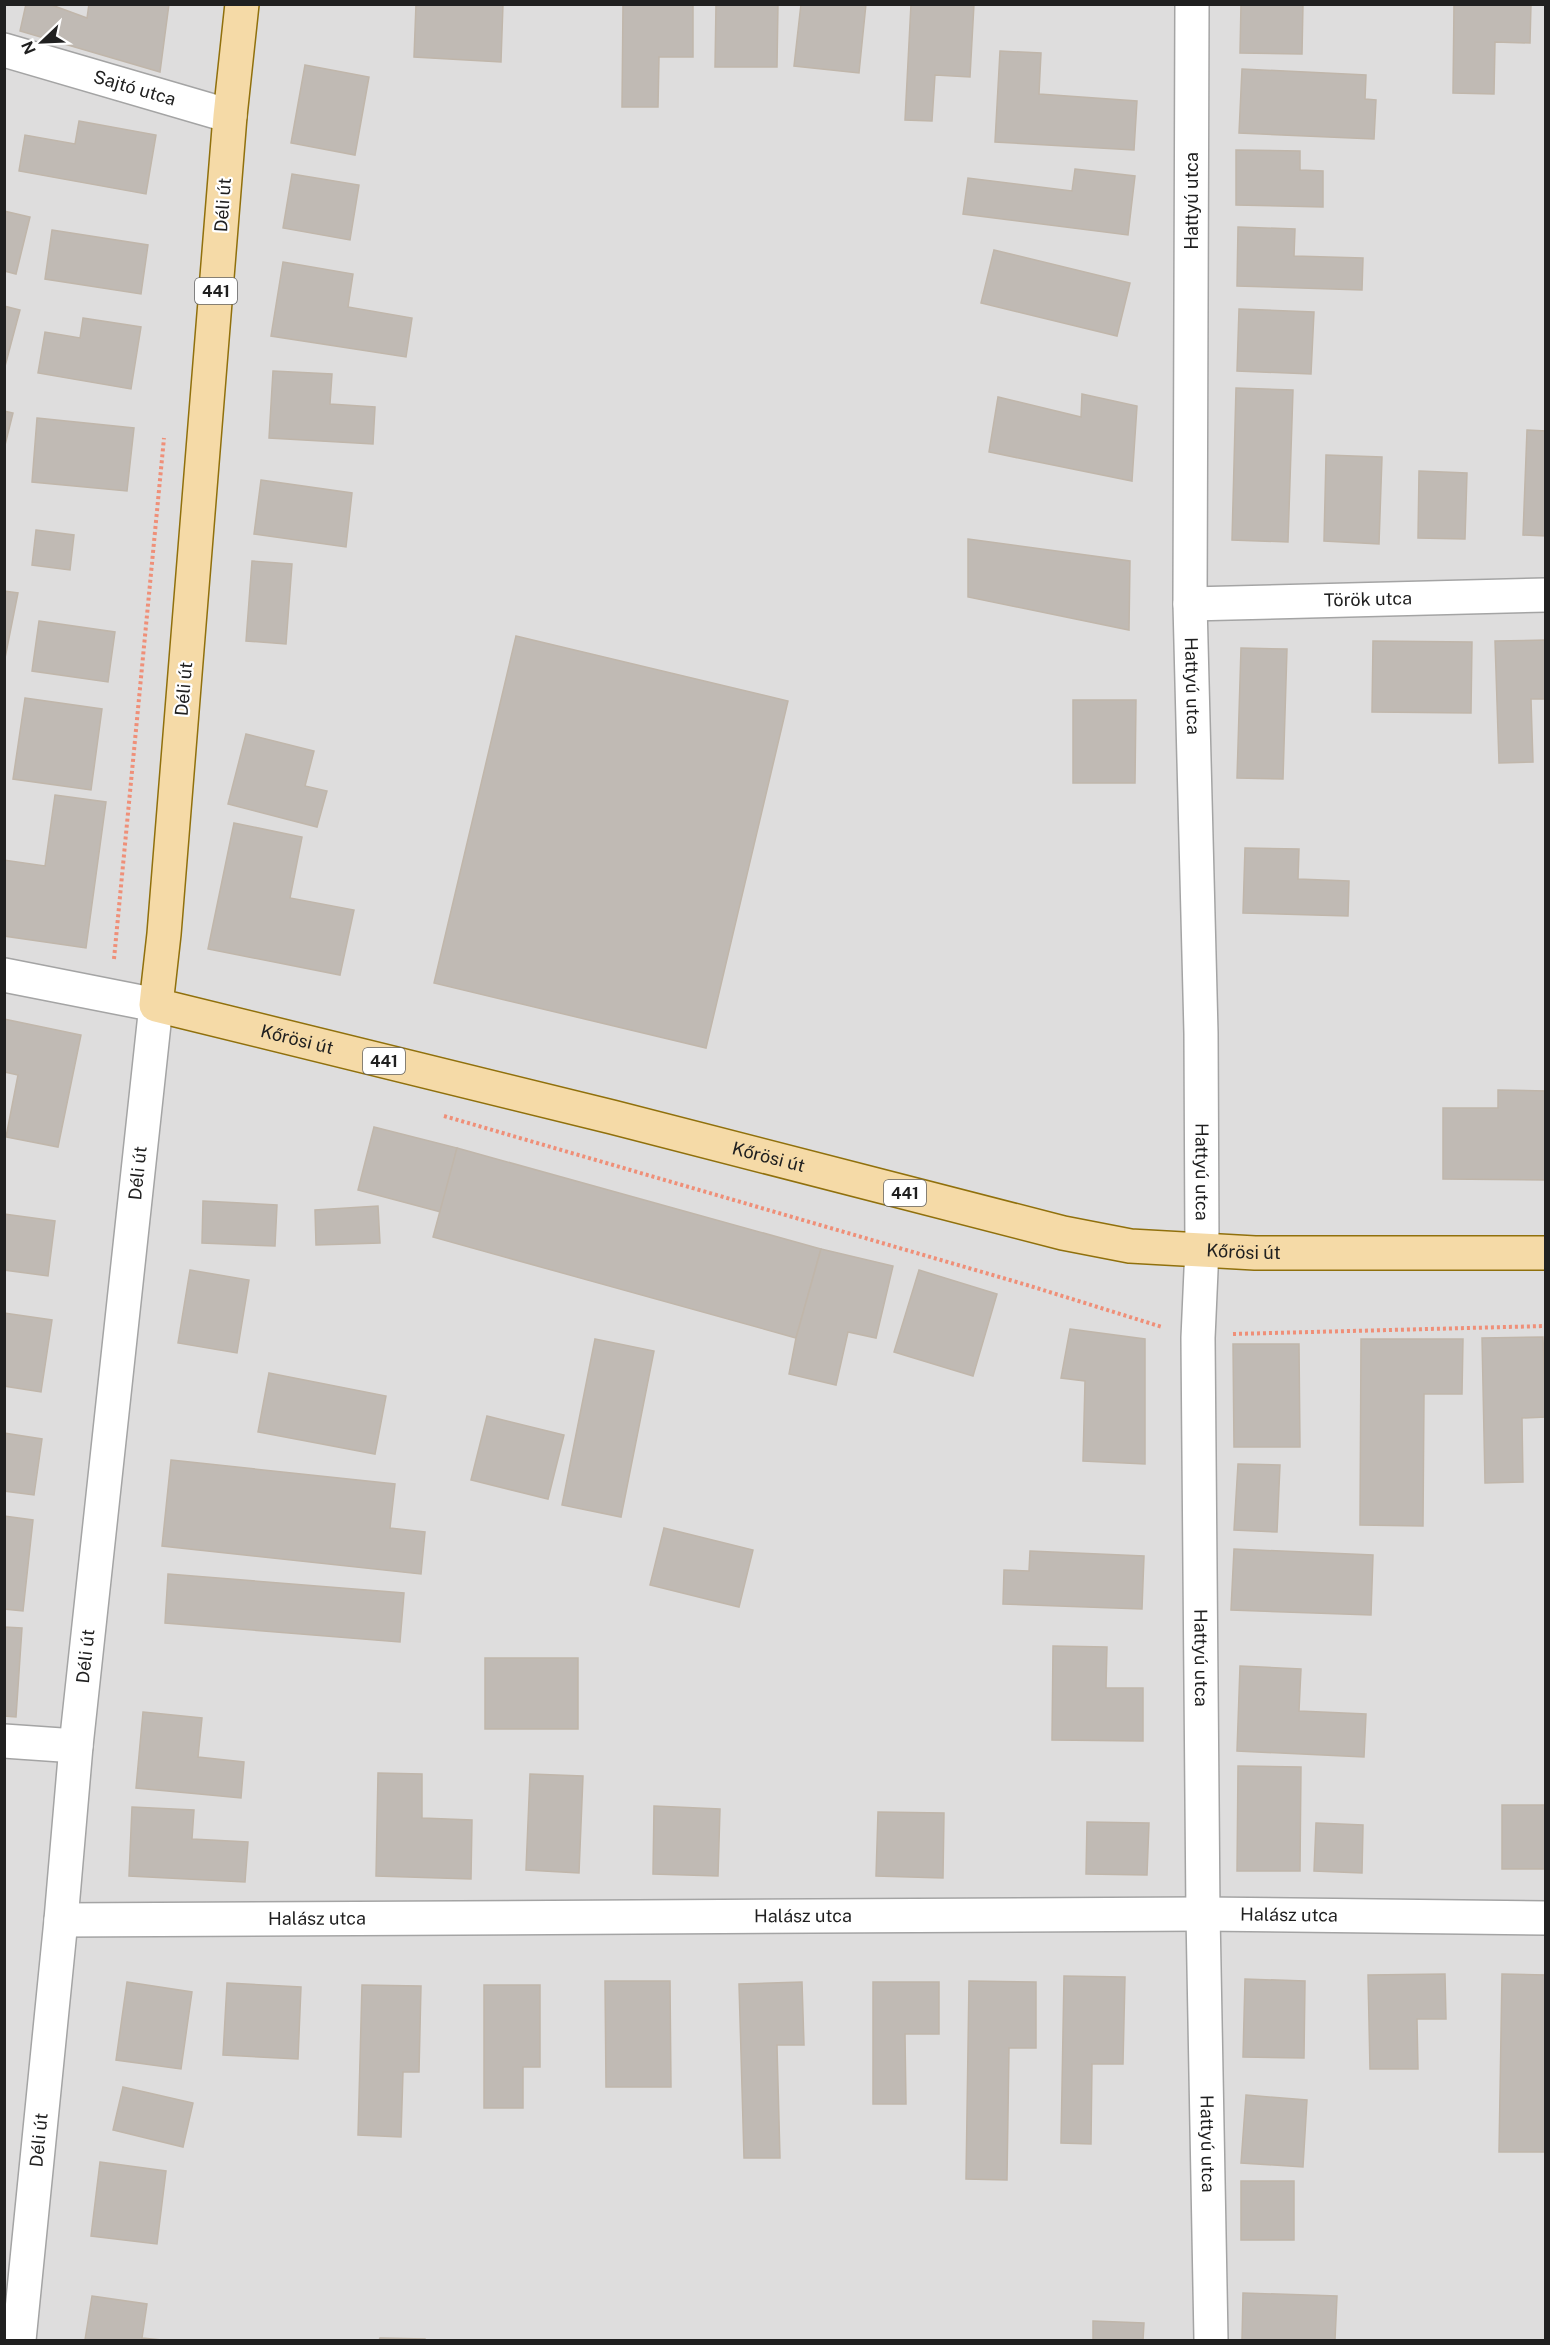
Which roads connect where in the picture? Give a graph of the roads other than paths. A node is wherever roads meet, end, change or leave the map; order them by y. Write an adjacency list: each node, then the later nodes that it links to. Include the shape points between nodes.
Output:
1 (242, 4): 4 (main road, Déli út / 441)
2 (1192, 4): 6 (street, Hattyú utca)
3 (4, 51): 4 (street, Sajtó utca)
4 (230, 116): 8 (main road, Déli út / 441)
5 (1545, 595): 6 (street, Török utca)
6 (1190, 604): 9 (street, Hattyú utca, via 1201,1033)
7 (4, 975): 8 (street, Kőrösi út)
8 (156, 1005): 9 (main road, Kőrösi út / 441, via 1063,1233 1130,1246); 12 (street, Déli út)
9 (1202, 1248): 10 (main road, Kőrösi út / 441, via 1255,1252); 13 (street, Hattyú utca, via 1198,1338)
10 (1545, 1252)
11 (4, 1741): 12 (street)
12 (76, 1746): 15 (street, Déli út)
13 (1203, 1914): 14 (street, Halász utca); 15 (street, Halász utca); 17 (street, Hattyú utca)
14 (1545, 1918)
15 (61, 1920): 16 (street, Déli út)
16 (19, 2340)
17 (1211, 2340)

